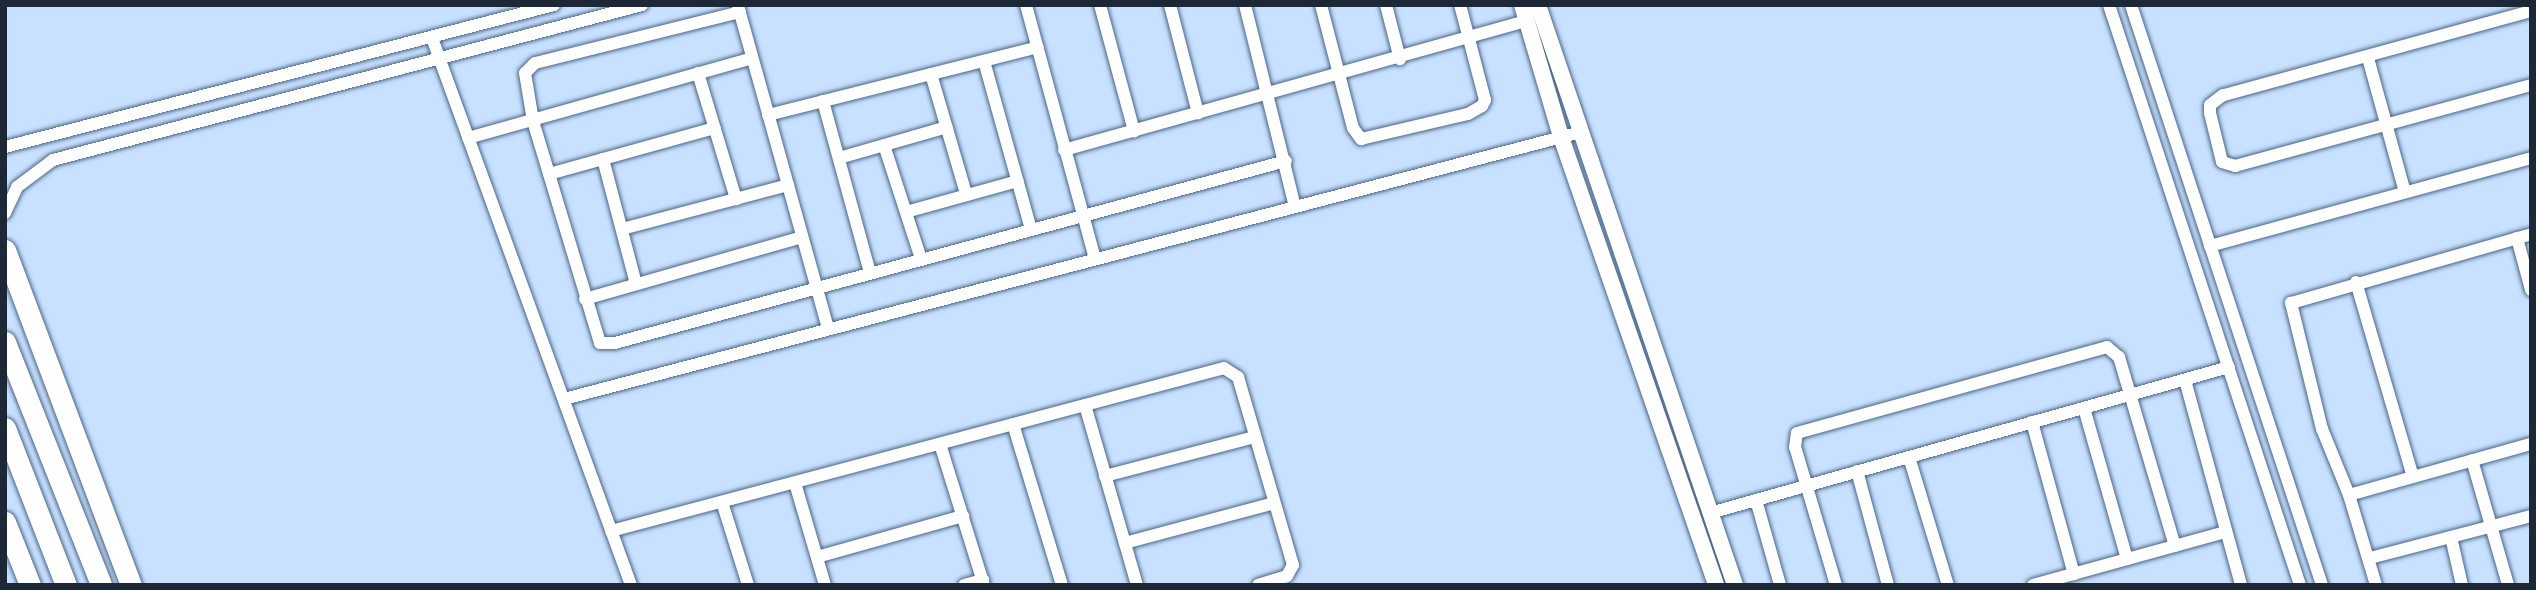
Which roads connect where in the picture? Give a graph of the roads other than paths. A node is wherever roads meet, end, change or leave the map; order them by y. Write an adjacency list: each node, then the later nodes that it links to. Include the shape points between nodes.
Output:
1 (554, 5): 16 (street)
2 (642, 5): 23 (street)
3 (1026, 5): 18 (street)
4 (1100, 5): 36 (street)
5 (1170, 5): 30 (street)
6 (1245, 5): 28 (street)
7 (1321, 5): 26 (street)
8 (1385, 5): 21 (street)
9 (1460, 5): 17 (street)
10 (1538, 5): 37 (street)
11 (2109, 5): 74 (street)
12 (2131, 5): 62 (street)
13 (739, 8): 19 (street); 32 (street, via 528,67 524,81)
14 (1524, 13): 17 (street); 38 (street)
15 (2530, 13): 20 (street)
16 (432, 38): 23 (street); 41 (street)
17 (1469, 40): 21 (street); 26 (street, via 1485,100 1468,114 1360,139)
18 (1038, 47): 22 (street); 42 (street)
19 (752, 58): 24 (street); 31 (street)
20 (2368, 58): 33 (street); 33 (street, via 2215,99 2210,113 2220,156 2227,166 2235,166)
21 (1400, 59): 26 (street)
22 (984, 61): 25 (street); 48 (street)
23 (441, 62): 39 (street); 55 (street, via 54,160 17,187)
24 (698, 74): 32 (street); 35 (street)
25 (932, 74): 29 (street); 34 (street)
26 (1339, 75): 28 (street)
27 (2531, 85): 33 (street)
28 (1268, 94): 30 (street); 46 (street)
29 (823, 102): 31 (street); 43 (street)
30 (1198, 113): 36 (street)
31 (768, 116): 49 (street)
32 (533, 121): 39 (street); 47 (street)
33 (2386, 124): 50 (street)
34 (947, 127): 40 (street); 51 (street)
35 (715, 128): 45 (street); 52 (street)
36 (1134, 131): 42 (street)
37 (1581, 132): 38 (street); 97 (street)
38 (1561, 137): 53 (street); 123 (street)
39 (468, 138): 77 (street)
40 (884, 145): 43 (street); 54 (street)
41 (5, 147)
42 (1064, 150): 56 (street)
43 (839, 158): 66 (street)
44 (2531, 158): 50 (street)
45 (603, 159): 47 (street); 57 (street)
46 (1286, 161): 53 (street); 56 (street)
47 (549, 174): 71 (street)
48 (1018, 181): 51 (street); 58 (street)
49 (788, 185): 52 (street); 60 (street)
50 (2405, 192): 62 (street)
51 (966, 194): 54 (street)
52 (736, 199): 57 (street)
53 (1295, 207): 65 (street)
54 (906, 212): 64 (street)
55 (5, 213)
56 (1081, 215): 58 (street); 65 (street)
57 (622, 229): 68 (street)
58 (1031, 229): 64 (street)
59 (2531, 234): 61 (street)
60 (802, 237): 68 (street); 69 (street)
61 (2516, 238): 67 (street); 70 (street)
62 (2210, 246): 132 (street)
63 (5, 250): 115 (main road)
64 (921, 259): 66 (street)
65 (1095, 259): 72 (street)
66 (870, 273): 69 (street)
67 (2357, 282): 90 (street); 93 (street, via 2295,299 2290,310 2325,440)
68 (636, 284): 71 (street)
69 (816, 287): 71 (street, via 605,344 596,337); 72 (street)
70 (2531, 290)
71 (585, 299)
72 (828, 329): 77 (street)
73 (5, 342): 114 (main road)
74 (2229, 367): 75 (street); 131 (street)
75 (2185, 380): 76 (street); 103 (street)
76 (2131, 395): 79 (street); 92 (street, via 2116,350 2107,347 1802,429 1794,439); 106 (street)
77 (564, 399): 102 (street)
78 (1085, 405): 81 (street); 83 (street, via 1230,369 1238,377); 89 (street)
79 (2084, 408): 80 (street); 109 (street)
80 (2032, 422): 86 (street); 110 (street)
81 (1013, 425): 84 (street); 120 (street)
82 (5, 428): 113 (main road)
83 (1255, 437): 89 (street); 96 (street)
84 (940, 444): 91 (street); 98 (street)
85 (2531, 444): 87 (street)
86 (1909, 457): 88 (street); 128 (street)
87 (2472, 460): 90 (street); 101 (street)
88 (1857, 471): 92 (street); 127 (street)
89 (1105, 476): 105 (street)
90 (2413, 477): 93 (street)
91 (795, 483): 95 (street); 107 (street)
92 (1806, 486): 94 (street); 126 (street)
93 (2349, 495): 108 (street)
94 (1756, 500): 97 (street); 125 (street)
95 (722, 502): 102 (street); 117 (street)
96 (1274, 503): 105 (street); 122 (street, via 1292,572)
97 (1710, 513): 124 (street)
98 (962, 516): 107 (street); 111 (street)
99 (2531, 516): 101 (street)
100 (5, 522): 112 (main road)
101 (2492, 526): 104 (street); 135 (street)
102 (611, 531): 116 (street)
103 (2226, 532): 106 (street); 130 (street)
104 (2451, 537): 108 (street); 134 (street)
105 (1125, 543): 121 (street)
106 (2175, 546): 109 (street)
107 (817, 556): 118 (street)
108 (2370, 558): 133 (street)
109 (2127, 559): 110 (street)
110 (2074, 573): 129 (street)
111 (983, 582): 119 (street)
112 (30, 585)
113 (66, 585)
114 (101, 585)
115 (131, 585)
116 (631, 585)
117 (748, 585)
118 (825, 585)
119 (964, 585)
120 (1062, 585)
121 (1137, 585)
122 (1258, 585)
123 (1716, 585)
124 (1735, 585)
125 (1780, 585)
126 (1836, 585)
127 (1888, 585)
128 (1948, 585)
129 (2033, 585)
130 (2241, 585)
131 (2300, 585)
132 (2322, 585)
133 (2376, 585)
134 (2462, 585)
135 (2508, 585)

